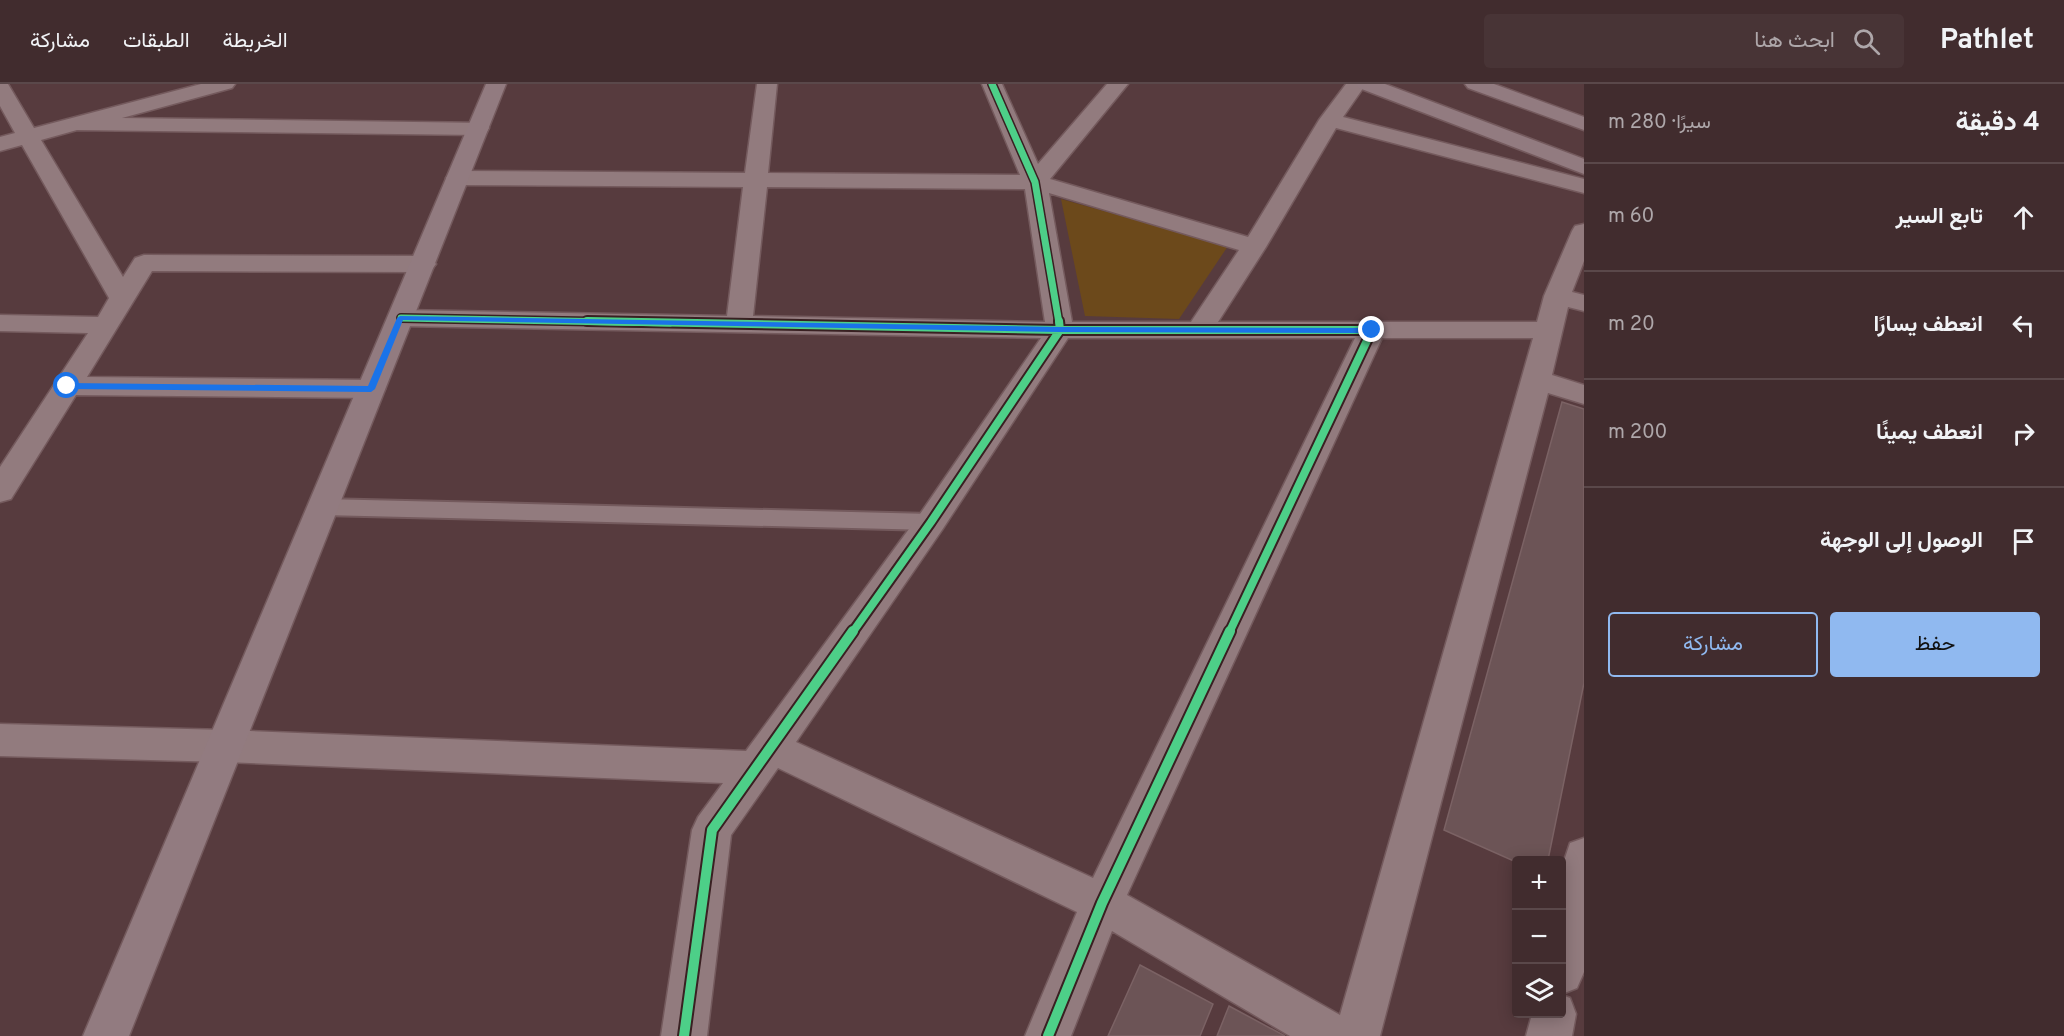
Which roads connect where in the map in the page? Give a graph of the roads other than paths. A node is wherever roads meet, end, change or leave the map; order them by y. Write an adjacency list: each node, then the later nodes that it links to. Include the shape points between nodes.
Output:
1 (225, 84): 13 (street)
2 (496, 84): 15 (street)
3 (767, 84): 20 (street)
4 (992, 84): 21 (street)
5 (1118, 84): 21 (street)
6 (1356, 84): 12 (street)
7 (1366, 84): 18 (street)
8 (1475, 84): 10 (street)
9 (0, 88): 16 (street)
10 (1559, 115): 11 (street); 14 (street)
11 (1584, 119)
12 (1330, 120): 22 (street); 24 (street)
13 (79, 124): 15 (street); 16 (street)
14 (1584, 124)
15 (478, 128): 19 (street)
16 (28, 136): 17 (street); 26 (street)
17 (0, 144)
18 (1584, 167)
19 (458, 178): 20 (street); 25 (street)
20 (756, 180): 21 (street); 30 (street)
21 (1035, 182): 24 (street); 32 (street)
22 (1584, 186)
23 (1584, 231): 27 (street)
24 (1254, 247): 33 (street)
25 (423, 264): 26 (street, via 144,263); 28 (street)
26 (122, 298): 31 (street)
27 (1571, 300): 35 (street)
28 (400, 318): 30 (street); 38 (street)
29 (0, 323): 31 (street)
30 (739, 324): 32 (street)
31 (106, 325): 37 (street)
32 (1060, 330): 33 (street); 42 (street)
33 (1199, 330): 34 (street)
34 (1372, 330): 35 (street); 47 (street)
35 (1551, 330): 36 (street)
36 (1537, 381): 39 (street); 54 (street)
37 (67, 386): 38 (street); 40 (street)
38 (371, 389): 41 (street)
39 (1584, 394)
40 (0, 491)
41 (323, 507): 42 (lane); 44 (street)
42 (931, 522): 45 (street)
43 (0, 740): 44 (street)
44 (225, 746): 45 (street); 50 (street)
45 (763, 757): 47 (street); 51 (street, via 711,830)
46 (1584, 856): 48 (street)
47 (1102, 903): 52 (street); 53 (street)
48 (1564, 964)
49 (1553, 1018): 55 (street)
50 (106, 1036)
51 (684, 1036)
52 (1048, 1036)
53 (1333, 1036)
54 (1357, 1036)
55 (1549, 1036)

